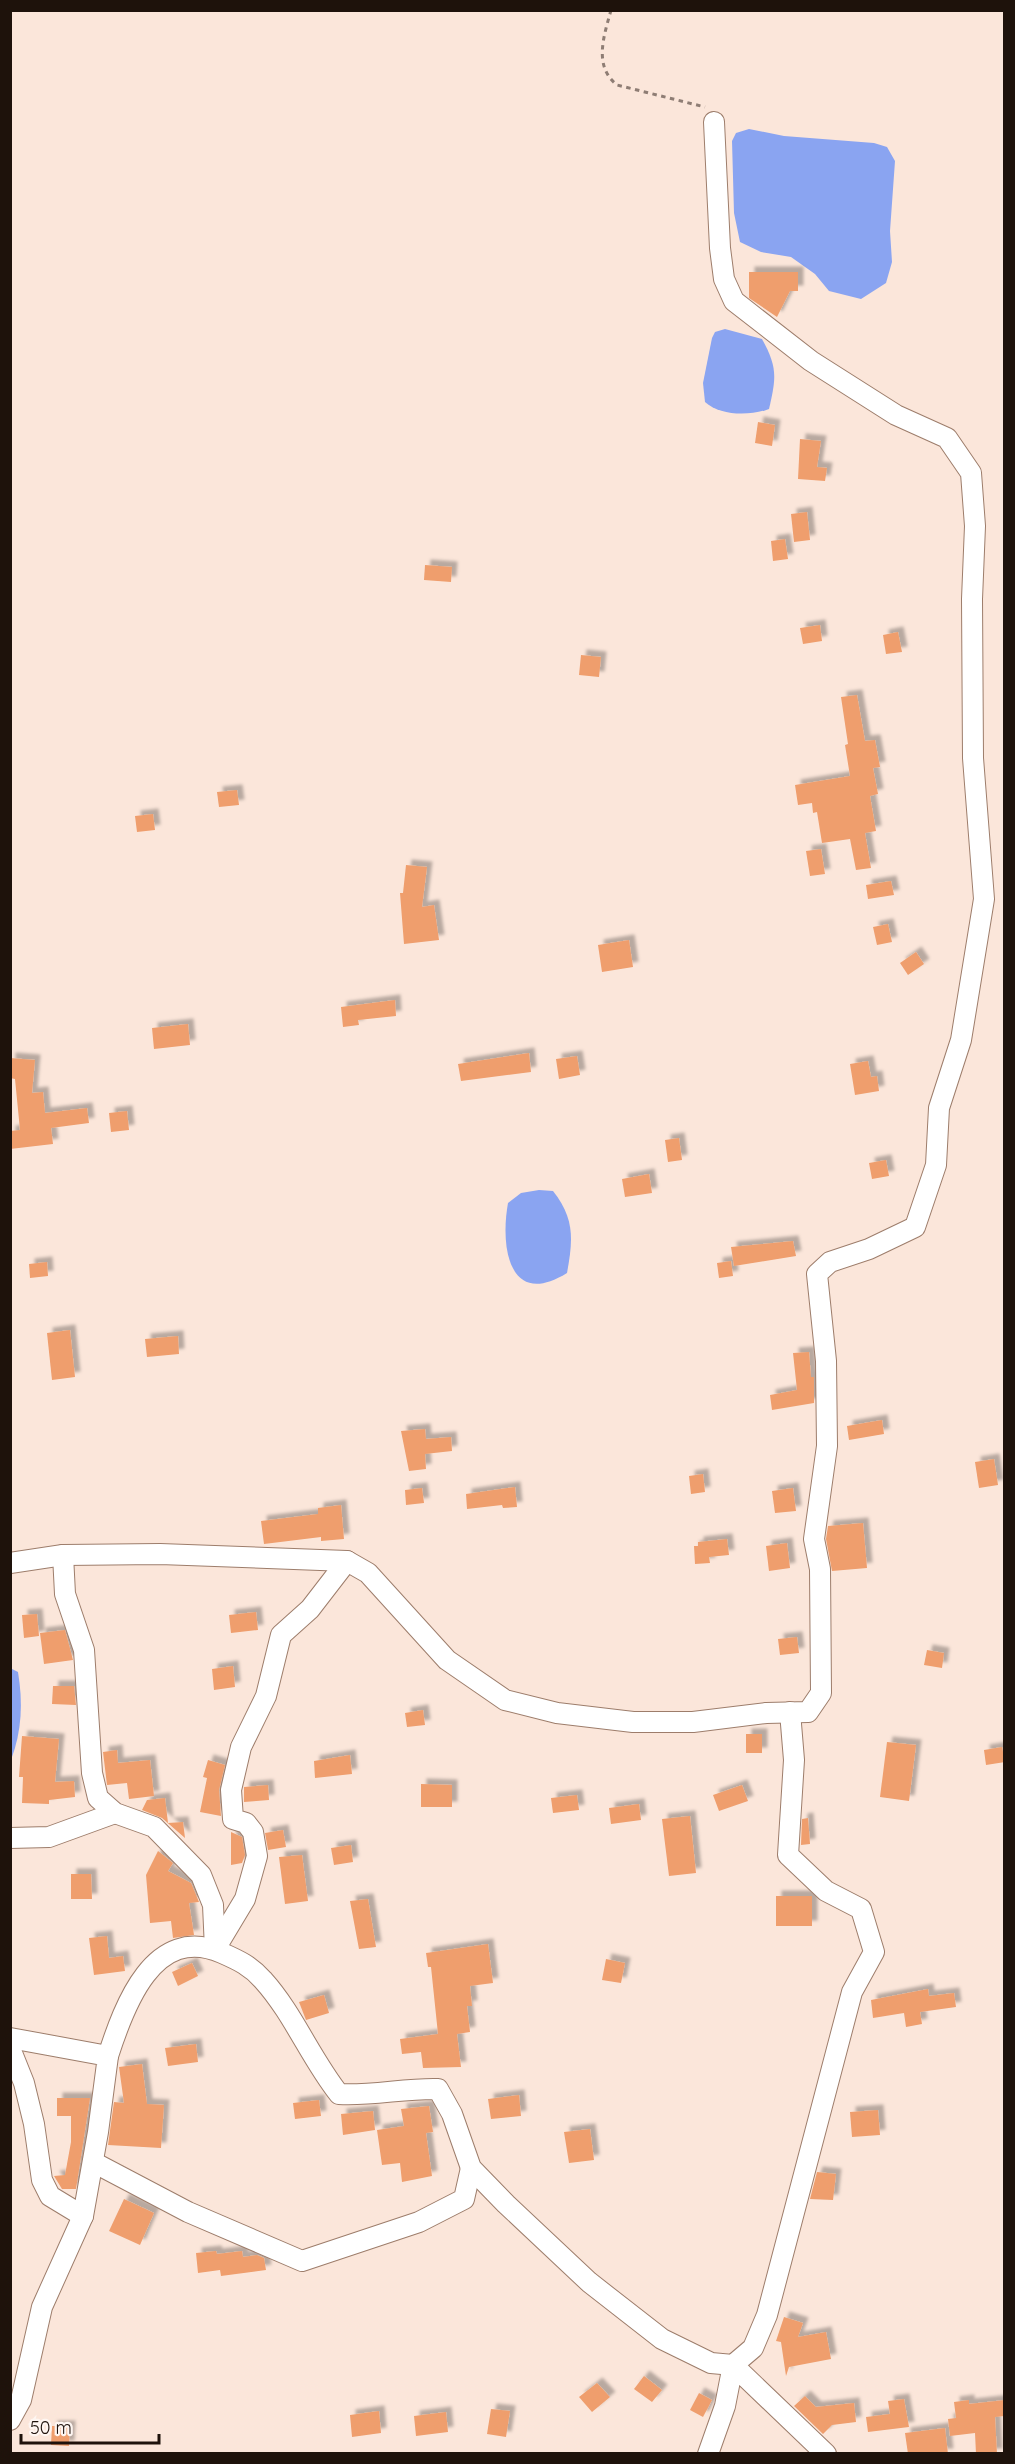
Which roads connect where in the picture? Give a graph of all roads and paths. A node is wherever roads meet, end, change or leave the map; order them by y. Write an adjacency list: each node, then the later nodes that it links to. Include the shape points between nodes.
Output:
1 (611, 10): 2 (path, via 602,47 608,77 617,85 703,104)
2 (714, 122): 6 (street, via 720,248 724,279 734,301 811,361 896,415 947,438 971,473 975,526 973,758 984,899 961,1040 939,1108 936,1165 915,1227 830,1262 817,1274 826,1361 827,1446 814,1539 820,1569 820,1693 808,1712)
3 (63, 1555): 4 (street, via 160,1554); 5 (street); 7 (street, via 65,1594 84,1650 92,1773 98,1798)
4 (347, 1561): 6 (street, via 368,1573 447,1660 505,1700 557,1713 633,1722 693,1722); 9 (street, via 310,1609 280,1635 266,1696 241,1747 231,1790 233,1819 246,1823 253,1832 257,1856 245,1899)
5 (10, 1563)
6 (790, 1712): 16 (street, via 794,1760 788,1854 826,1891 861,1909 874,1952 852,1992 823,2114 767,2315 753,2348)
7 (115, 1813): 8 (street, via 49,1837); 9 (street, via 154,1827 201,1875 213,1905)
8 (10, 1839)
9 (214, 1949): 12 (street, via 189,1945 159,1958 135,1990); 14 (street, via 244,1962 264,1980 318,2068 339,2094 438,2089 452,2114)
10 (10, 2038): 12 (street)
11 (10, 2048): 15 (street, via 34,2124 42,2180 50,2196)
12 (108, 2056): 13 (street)
13 (93, 2162): 14 (street, via 188,2212 303,2261 419,2222 464,2199); 15 (street)
14 (471, 2168): 16 (street, via 589,2282 662,2339 711,2363)
15 (83, 2216): 17 (street, via 42,2307 21,2400)
16 (733, 2365): 18 (street, via 725,2406); 19 (street)
17 (10, 2420)
18 (708, 2454)
19 (826, 2454)

